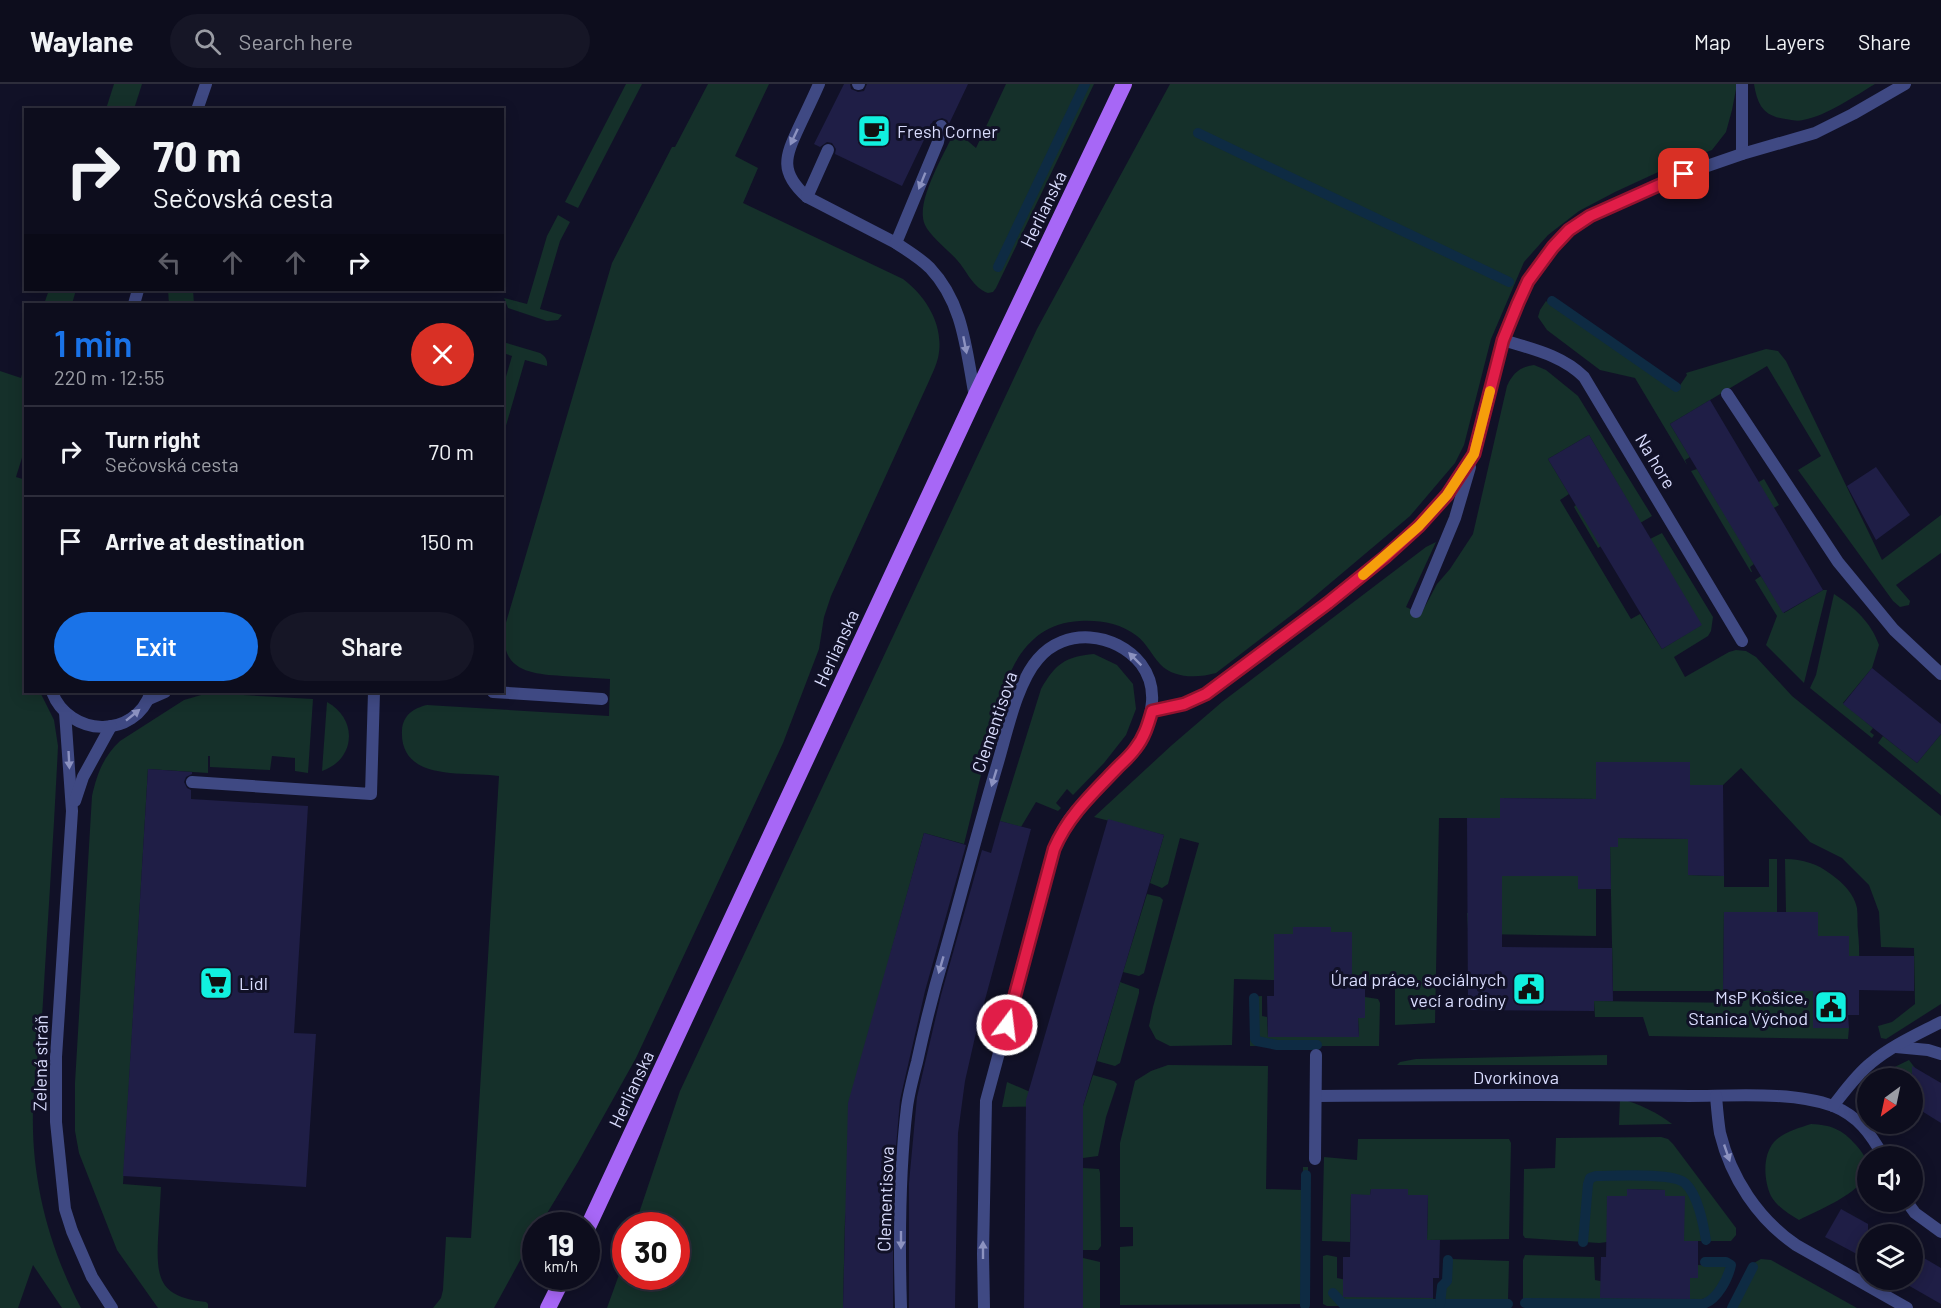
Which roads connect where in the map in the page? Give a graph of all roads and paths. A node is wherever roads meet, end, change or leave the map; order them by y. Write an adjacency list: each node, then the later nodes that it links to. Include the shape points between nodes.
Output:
1 (206, 84): 6 (street)
2 (819, 84): 10 (street, one-way to 10, via 788,151 788,172 794,186)
3 (1124, 84): 14 (main road, Herlianska)
4 (1742, 84): 9 (street)
5 (1905, 84): 9 (street, via 1815,133)
6 (198, 108)
7 (941, 126): 11 (street, one-way to 11)
8 (828, 150): 10 (street)
9 (1742, 154): 12 (street, via 1684,174 1590,216 1569,230 1528,281)
10 (807, 197): 11 (street)
11 (896, 243): 14 (street, one-way to 14, via 930,268 947,289 959,315)
12 (1503, 340): 15 (street); 17 (street, Na hore, via 1563,360 1584,377)
13 (1727, 394): 18 (street, via 1838,562 1894,630)
14 (975, 397): 38 (main road, Herlianska)
15 (1474, 454): 16 (street, via 1455,518); 24 (street, via 1447,495 1419,526 1328,603 1206,694)
16 (1416, 612)
17 (1742, 641)
18 (1941, 674)
19 (52, 693): 25 (street, Zelená stráň)
20 (374, 693): 27 (street, via 370,794)
21 (504, 693): 23 (street)
22 (150, 695): 26 (street, one-way to 22, via 139,712)
23 (602, 699)
24 (1152, 711): 44 (street, Clementisova, one-way to 44, via 1150,679 1141,663 1107,640 1086,637 1053,645 1026,678 929,1009 907,1106 901,1185); 45 (street, Clementisova, one-way to 24, via 986,1101 1054,849 1069,820 1135,750)
25 (64, 712): 26 (street, via 78,722); 28 (street, Zelená stráň, one-way to 28)
26 (111, 726): 28 (street, Zelená stráň, via 83,777)
27 (192, 783)
28 (72, 808): 42 (street, Zelená stráň, via 56,1057 56,1122 65,1209 81,1255)
29 (1941, 1022): 30 (street)
30 (1895, 1046): 31 (street); 35 (street, via 1866,1067)
31 (1941, 1054)
32 (1316, 1055): 33 (street)
33 (1316, 1096): 34 (street, Dvorkinova); 37 (street)
34 (1716, 1096): 35 (street, Dvorkinova, via 1780,1096); 46 (street, one-way to 46, via 1728,1160 1761,1214 1796,1245)
35 (1833, 1106): 36 (street, Dvorkinova, via 1865,1127)
36 (1876, 1146)
37 (1315, 1159)
38 (595, 1212)
39 (1915, 1212): 40 (street)
40 (1941, 1232)
41 (557, 1290): 43 (main road)
42 (112, 1308)
43 (548, 1308)
44 (901, 1308)
45 (984, 1308)
46 (1907, 1308)

